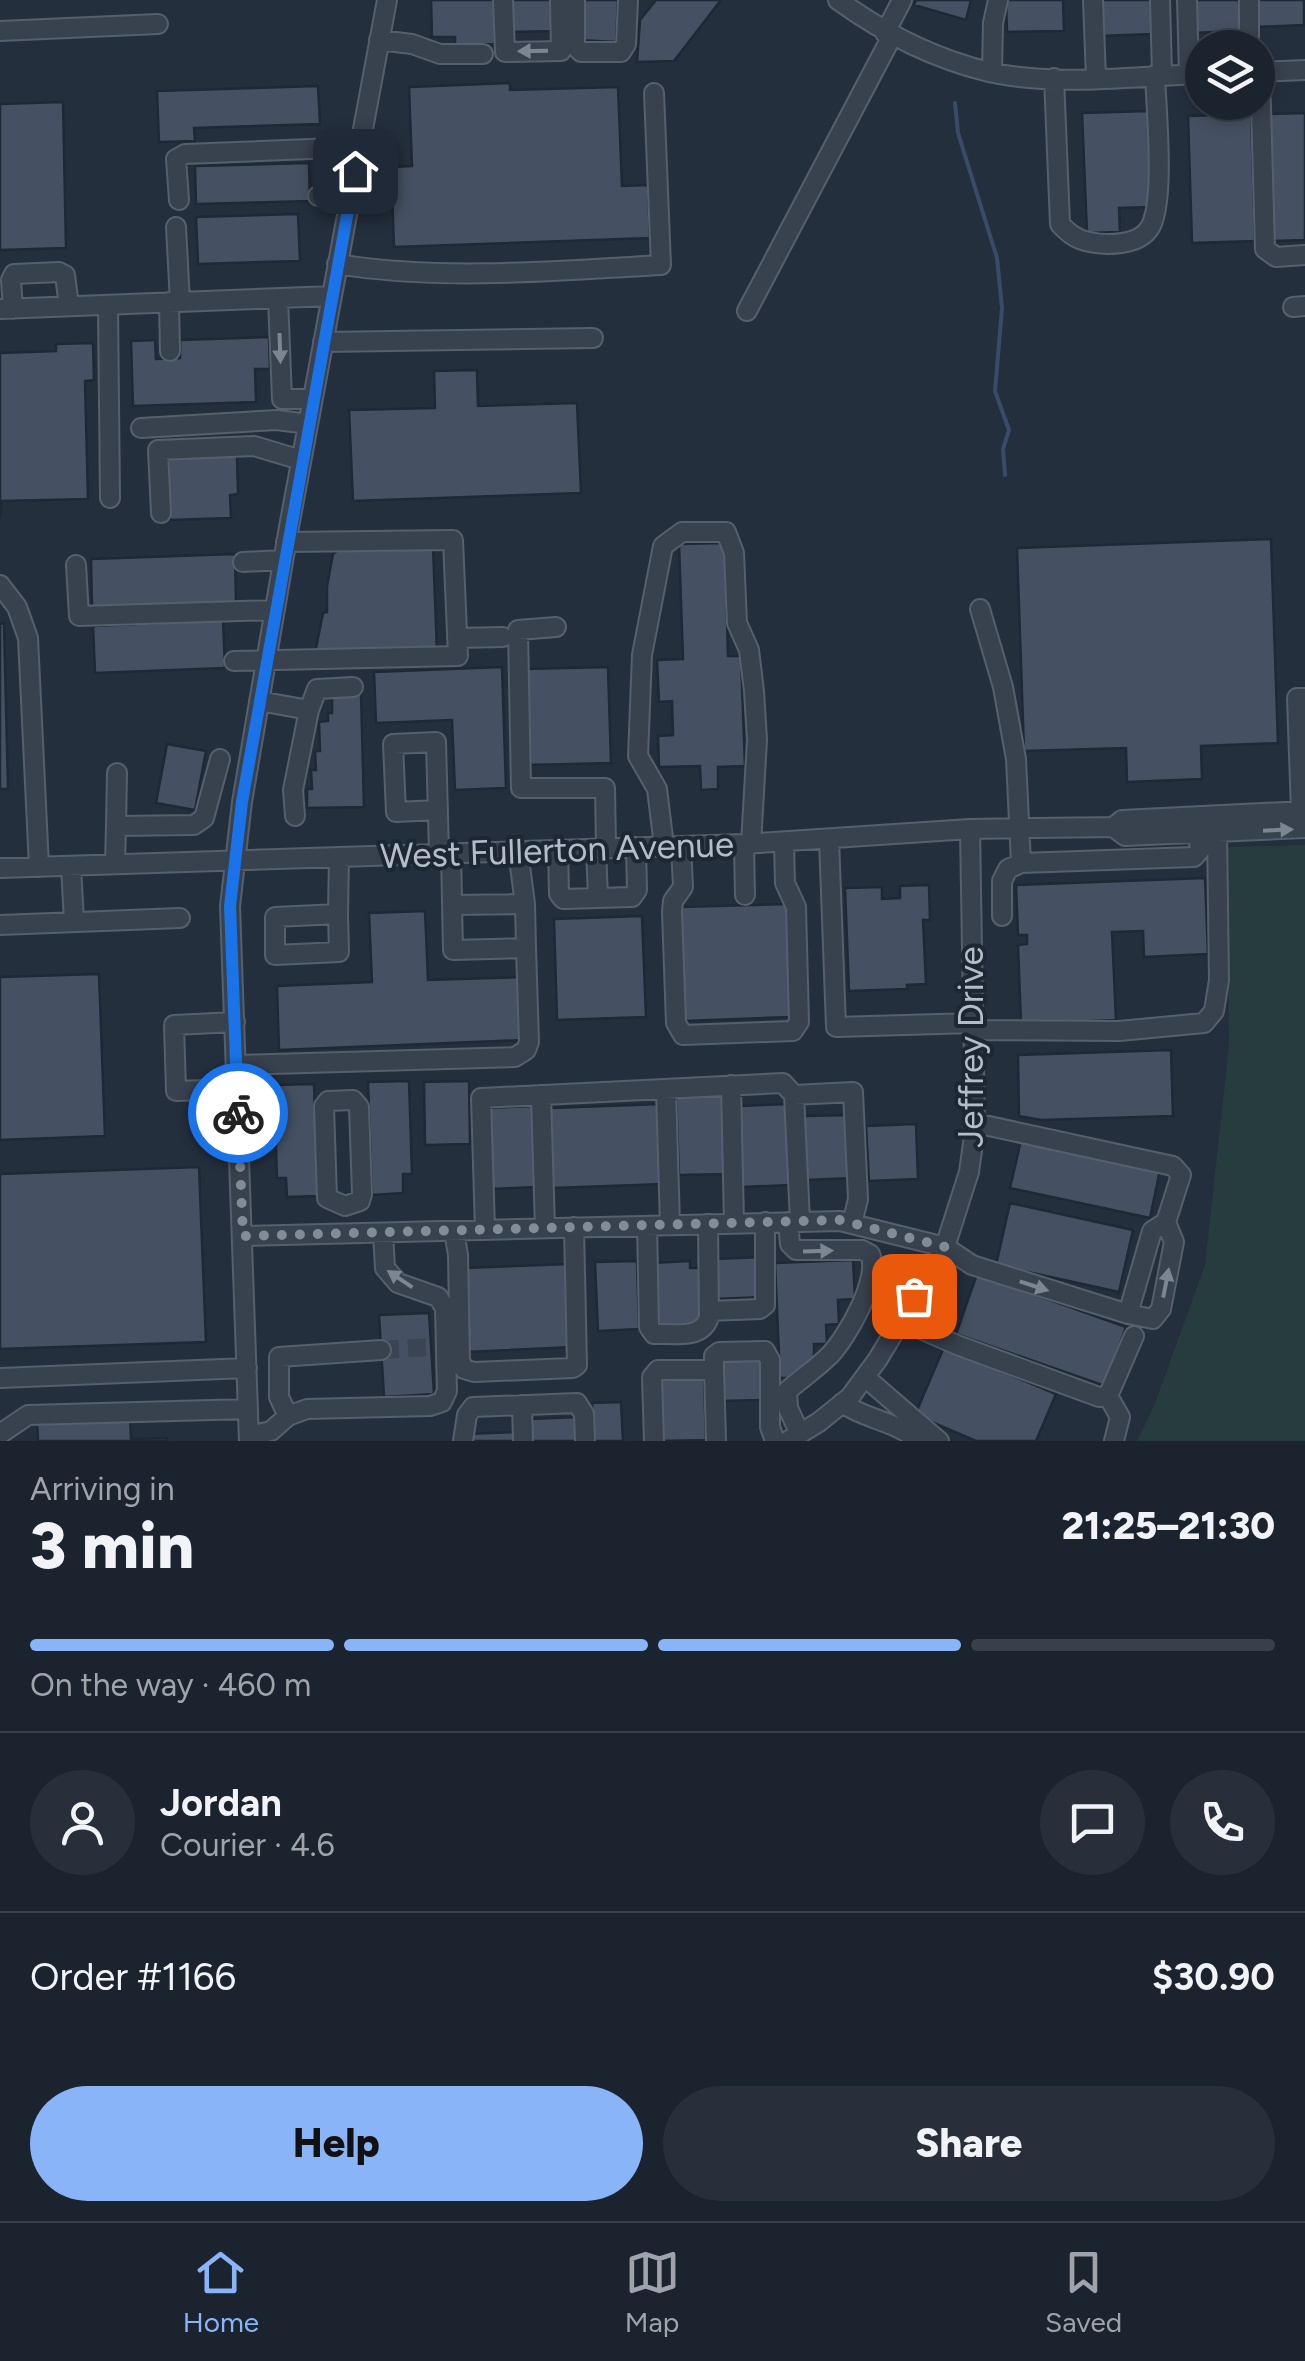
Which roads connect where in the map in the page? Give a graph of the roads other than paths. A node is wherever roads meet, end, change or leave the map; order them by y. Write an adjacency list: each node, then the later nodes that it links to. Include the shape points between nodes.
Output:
1 (387, 0): 18 (street)
2 (504, 0): 3 (street, one-way to 2, via 561,50 505,52)
3 (560, 0)
4 (574, 0): 5 (street, via 575,46 604,54 621,52 626,44)
5 (628, 0)
6 (838, 0): 17 (street)
7 (902, 0): 17 (street)
8 (998, 0): 22 (street)
9 (1093, 0): 26 (street)
10 (1160, 0): 24 (street)
11 (1187, 0): 14 (street)
12 (1249, 0): 15 (street)
13 (158, 24): 16 (street)
14 (1191, 30)
15 (1250, 30)
16 (0, 31)
17 (889, 34): 22 (street); 42 (street)
18 (380, 40): 19 (street, via 440,54); 29 (street)
19 (483, 54)
20 (1305, 70): 21 (street)
21 (1275, 71)
22 (992, 72): 25 (street)
23 (1185, 74): 24 (street)
24 (1158, 75): 25 (street, via 1155,214 1138,240 1114,244 1084,243 1060,224); 26 (street)
25 (1054, 78): 26 (street)
26 (1096, 78)
27 (654, 94): 35 (street, via 661,265 386,272)
28 (1261, 120): 34 (street, via 1266,249 1276,257)
29 (359, 147): 30 (street); 32 (street, via 185,154 176,159)
30 (350, 195): 31 (street); 35 (street)
31 (318, 196)
32 (179, 200)
33 (176, 227): 38 (street)
34 (1305, 256)
35 (338, 264): 36 (street)
36 (332, 296): 37 (street); 44 (street)
37 (278, 298): 38 (street); 46 (street, one-way to 46, via 282,399)
38 (174, 302): 39 (street); 45 (street)
39 (108, 305): 40 (street); 50 (street)
40 (69, 306): 41 (street); 41 (street, via 59,272 14,274)
41 (7, 309)
42 (748, 311)
43 (594, 338): 44 (street)
44 (323, 342): 46 (street)
45 (170, 351)
46 (312, 399): 47 (street)
47 (308, 424): 48 (street); 49 (street)
48 (142, 428)
49 (301, 460): 51 (street, via 254,446 158,450); 52 (street)
50 (110, 498)
51 (160, 513)
52 (285, 551): 53 (street); 57 (street); 60 (street, via 453,540)
53 (243, 562)
54 (76, 565): 57 (street, via 78,616)
55 (0, 585): 97 (street, via 28,638)
56 (980, 608): 78 (street, via 1008,710)
57 (275, 610): 61 (street)
58 (556, 627): 87 (street, via 518,630 521,788 605,788)
59 (503, 637): 60 (street)
60 (457, 638): 61 (street, via 458,656)
61 (266, 660): 62 (street); 65 (street)
62 (234, 661)
63 (353, 687): 66 (street, via 317,689)
64 (1305, 698): 67 (street, via 1297,698)
65 (259, 701): 66 (street); 72 (street)
66 (308, 710): 74 (street, via 293,790)
67 (1302, 734): 69 (street)
68 (220, 760): 71 (street)
69 (1302, 771): 75 (street)
70 (116, 772): 76 (street)
71 (212, 796): 72 (street); 76 (street, via 194,825)
72 (242, 802): 93 (street)
73 (438, 810): 73 (street, via 436,742 393,744 396,812); 90 (street)
74 (295, 816)
75 (1304, 817): 77 (street, West Fullerton Avenue, via 1122,820); 80 (street, West Fullerton Avenue, one-way to 75)
76 (116, 826): 95 (street)
77 (1114, 827): 78 (street, West Fullerton Avenue); 81 (street, West Fullerton Avenue, via 1125,836)
78 (1018, 828): 79 (street, West Fullerton Avenue); 94 (street)
79 (970, 830): 82 (street, West Fullerton Avenue); 110 (street, Jeffrey Drive)
80 (1208, 833): 81 (street, West Fullerton Avenue); 92 (street, via 1194,856); 110 (street, via 1220,980 1214,1011 1204,1023 1119,1031)
81 (1144, 835): 92 (street)
82 (828, 838): 83 (street, West Fullerton Avenue); 110 (street, via 836,1027)
83 (784, 842): 84 (street, West Fullerton Avenue); 85 (street, via 785,883 796,906 799,1022 793,1031 683,1035 676,1023 672,900 683,887)
84 (747, 844): 85 (street, West Fullerton Avenue); 85 (street, via 757,740 749,650 736,623 734,553 726,532 682,532 664,546 642,655 638,756); 99 (street)
85 (673, 846): 86 (street, West Fullerton Avenue)
86 (636, 847): 87 (street, West Fullerton Avenue); 100 (street, via 632,897)
87 (601, 848): 88 (street, West Fullerton Avenue); 100 (street)
88 (558, 850): 89 (street, West Fullerton Avenue); 100 (street, via 563,899)
89 (518, 851): 90 (street, West Fullerton Avenue); 101 (street)
90 (445, 853): 91 (street, West Fullerton Avenue); 102 (street)
91 (339, 856): 93 (street, West Fullerton Avenue); 103 (street)
92 (1146, 858): 94 (street)
93 (236, 860): 95 (street, West Fullerton Avenue); 109 (street, via 230,906)
94 (1021, 863): 104 (street, via 1008,868 1002,881)
95 (115, 864): 96 (street, West Fullerton Avenue)
96 (71, 866): 97 (street, West Fullerton Avenue); 106 (street)
97 (39, 867): 98 (street, West Fullerton Avenue)
98 (0, 868)
99 (745, 895)
100 (598, 898)
101 (526, 904): 102 (street); 108 (street)
102 (452, 906): 108 (street, via 453,950)
103 (338, 914)
104 (1002, 916)
105 (180, 918): 106 (street)
106 (74, 922): 107 (street)
107 (0, 925)
108 (526, 948): 111 (street, via 530,1042 516,1057)
109 (235, 1022): 111 (street); 114 (street, via 174,1025 176,1091)
110 (973, 1027): 117 (street, Jeffrey Drive)
111 (236, 1065): 114 (street)
112 (730, 1085): 113 (street); 116 (street, via 783,1082); 122 (street)
113 (666, 1088): 115 (street); 125 (street)
114 (237, 1089): 133 (street)
115 (541, 1095): 127 (street); 129 (street, via 481,1098)
116 (794, 1095): 120 (street); 124 (street, via 853,1092 858,1199)
117 (975, 1123): 121 (street, via 1173,1166 1181,1175); 134 (street, Jeffrey Drive, via 969,1172)
118 (345, 1206): 118 (street, via 362,1194 358,1107 353,1100 328,1101 327,1198); 132 (street)
119 (765, 1222): 120 (street); 122 (street); 135 (street, via 765,1305)
120 (794, 1222): 124 (street); 151 (street, one-way to 151, via 790,1244 796,1250 856,1249 870,1254 872,1277 833,1352 785,1396)
121 (1166, 1222): 136 (street, via 1152,1231); 136 (street, one-way to 121, via 1154,1319 1160,1310 1174,1242)
122 (734, 1223): 123 (street)
123 (708, 1224): 125 (street); 135 (street)
124 (852, 1224): 134 (street)
125 (670, 1225): 126 (street)
126 (647, 1226): 128 (street); 135 (street, via 654,1334 699,1332)
127 (544, 1228): 128 (street); 129 (street)
128 (574, 1228): 130 (street, via 577,1364 474,1372 460,1360)
129 (485, 1230): 130 (street)
130 (454, 1231): 131 (street)
131 (383, 1232): 132 (street); 148 (street, one-way to 131, via 307,1409 442,1402 447,1392 438,1347 444,1308 438,1296 398,1283 385,1268)
132 (346, 1234): 133 (street)
133 (243, 1236): 140 (street)
134 (945, 1247): 136 (street, one-way to 136, via 972,1265); 137 (street, Jeffrey Drive)
135 (709, 1310)
136 (1128, 1314)
137 (900, 1320): 143 (street, Jeffrey Drive); 144 (street, via 1071,1388)
138 (1134, 1336): 144 (street)
139 (381, 1350): 148 (street, via 280,1357 280,1396)
140 (247, 1368): 142 (street); 147 (street)
141 (714, 1370): 155 (street, via 658,1370 652,1377); 156 (street); 157 (street, via 719,1352 769,1356)
142 (0, 1378)
143 (866, 1378): 145 (street, Jeffrey Drive); 159 (street)
144 (1108, 1396): 160 (street, via 1120,1417)
145 (842, 1403): 151 (street, Jeffrey Drive); 158 (street)
146 (522, 1405): 152 (street, via 473,1407); 153 (street); 154 (street, via 576,1403 584,1414)
147 (248, 1410): 149 (street, via 28,1416); 150 (street)
148 (288, 1416): 150 (street)
149 (0, 1434)
150 (249, 1438)
151 (794, 1438)
152 (464, 1441)
153 (523, 1441)
154 (584, 1441)
155 (654, 1441)
156 (716, 1441)
157 (774, 1441)
158 (918, 1441)
159 (940, 1441)
160 (1114, 1441)

